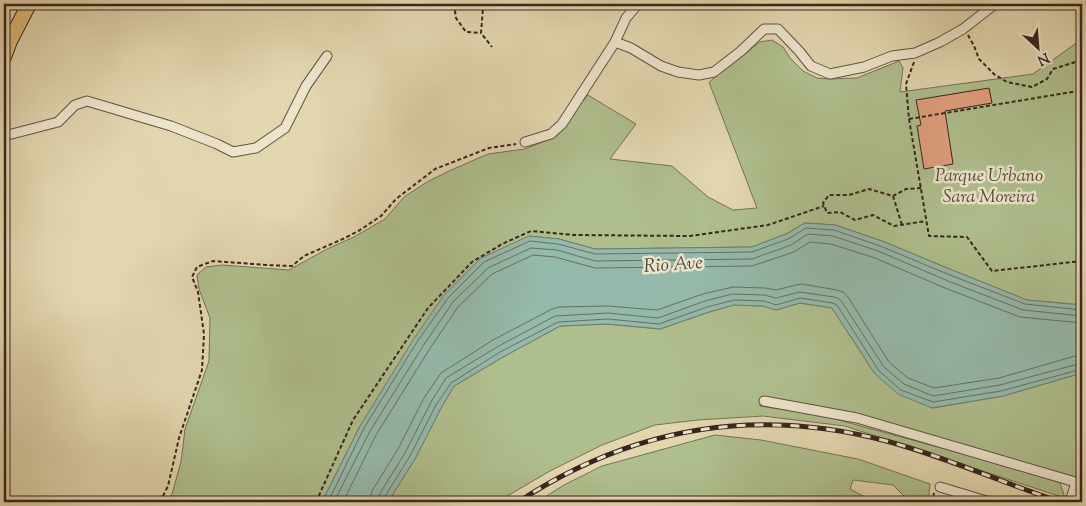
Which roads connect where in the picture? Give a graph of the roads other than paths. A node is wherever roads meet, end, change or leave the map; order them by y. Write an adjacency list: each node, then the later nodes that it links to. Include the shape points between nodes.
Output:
1 (8, 4): 5 (lane)
2 (29, 4): 6 (main road)
3 (638, 4): 7 (street, via 626,18)
4 (995, 4): 7 (street, via 940,42 864,67 830,74 811,66 778,29 764,29 714,72 699,75 661,66)
5 (4, 13)
6 (7, 37): 9 (main road)
7 (615, 42): 11 (street, via 562,124 551,134)
8 (328, 56): 10 (street, via 306,86 285,128 256,148 233,152 170,126 86,101 75,105 58,122)
9 (4, 57)
10 (4, 136)
11 (525, 142)
12 (764, 401): 13 (street, via 857,418)
13 (1079, 483): 16 (street)
14 (940, 487): 15 (street)
15 (990, 502)
16 (1070, 502)

